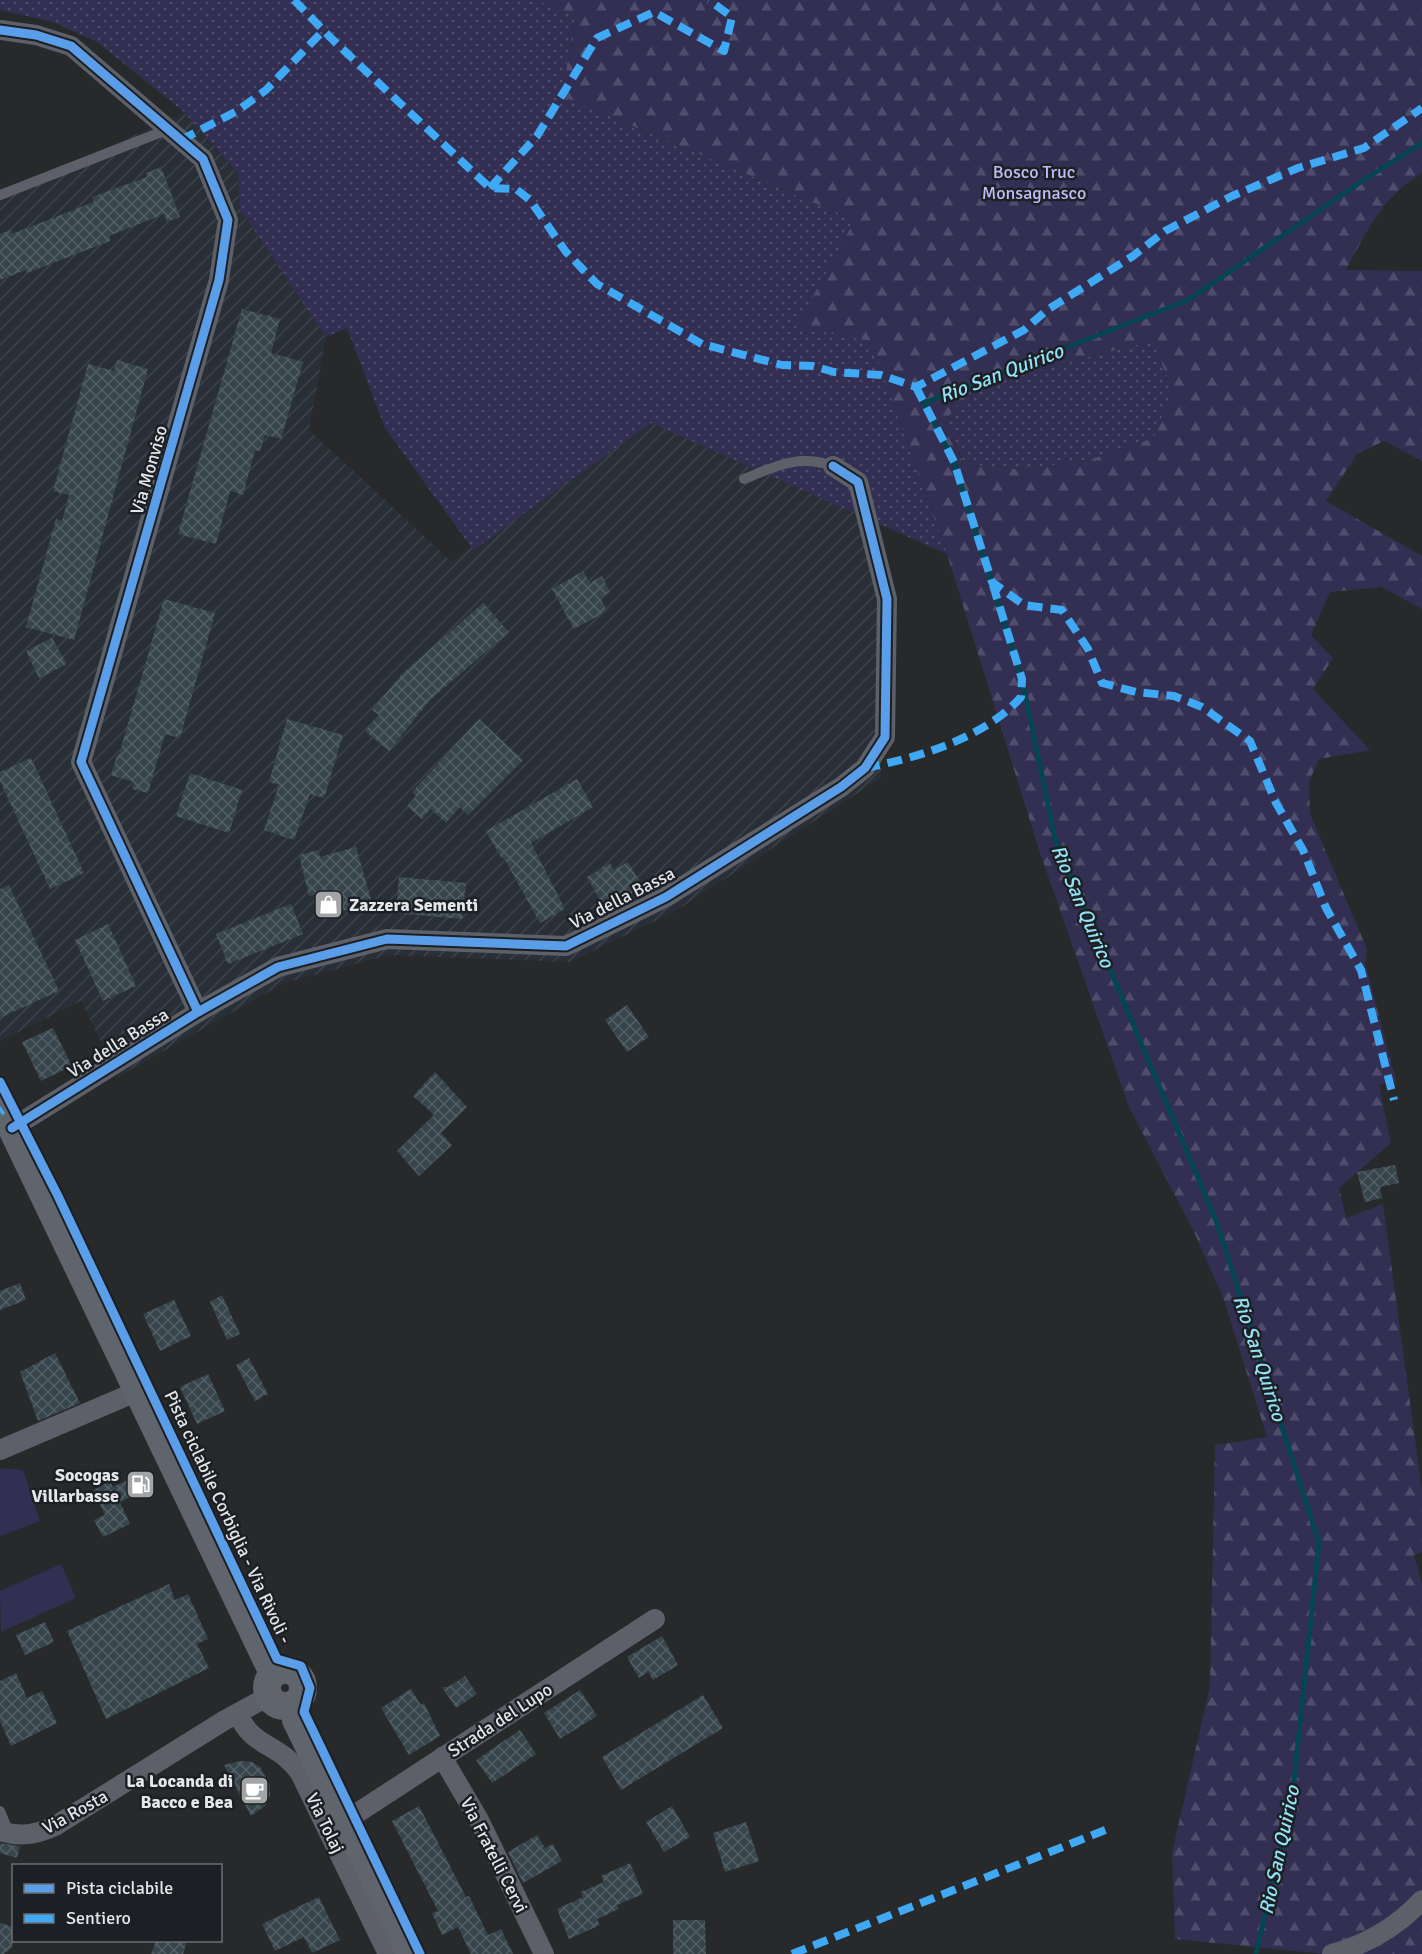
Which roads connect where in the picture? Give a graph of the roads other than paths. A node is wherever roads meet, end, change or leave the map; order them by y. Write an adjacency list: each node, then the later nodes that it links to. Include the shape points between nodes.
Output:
1 (0, 30): 2 (street, Via Monviso, via 36,35 71,46)
2 (169, 129): 3 (lane); 6 (street, Via Monviso, via 203,159 228,220 219,280 81,762)
3 (0, 195)
4 (832, 466): 5 (lane, via 812,459 790,462); 6 (street, Via della Bassa, via 858,482 887,599 885,736 865,768 666,897 567,946 387,939 278,968)
5 (744, 479)
6 (198, 1012): 7 (street, Via della Bassa)
7 (6, 1116): 8 (street)
8 (138, 1391): 9 (street); 11 (street)
9 (0, 1449)
10 (655, 1619): 13 (street, Strada del Lupo)
11 (278, 1691): 12 (street, Via Rosta); 15 (street)
12 (238, 1714): 16 (street, Via Rosta, via 55,1826 37,1834); 18 (street, Via Tolaj, via 252,1738 279,1750 300,1773)
13 (442, 1757): 15 (street, Strada del Lupo); 20 (street, Via Fratelli Cervi, via 479,1820)
14 (0, 1811): 16 (lane)
15 (345, 1821): 19 (street)
16 (5, 1832)
17 (1422, 1900): 21 (street, via 1386,1932)
18 (388, 1954)
19 (411, 1954)
20 (544, 1954)
21 (1332, 1954)

